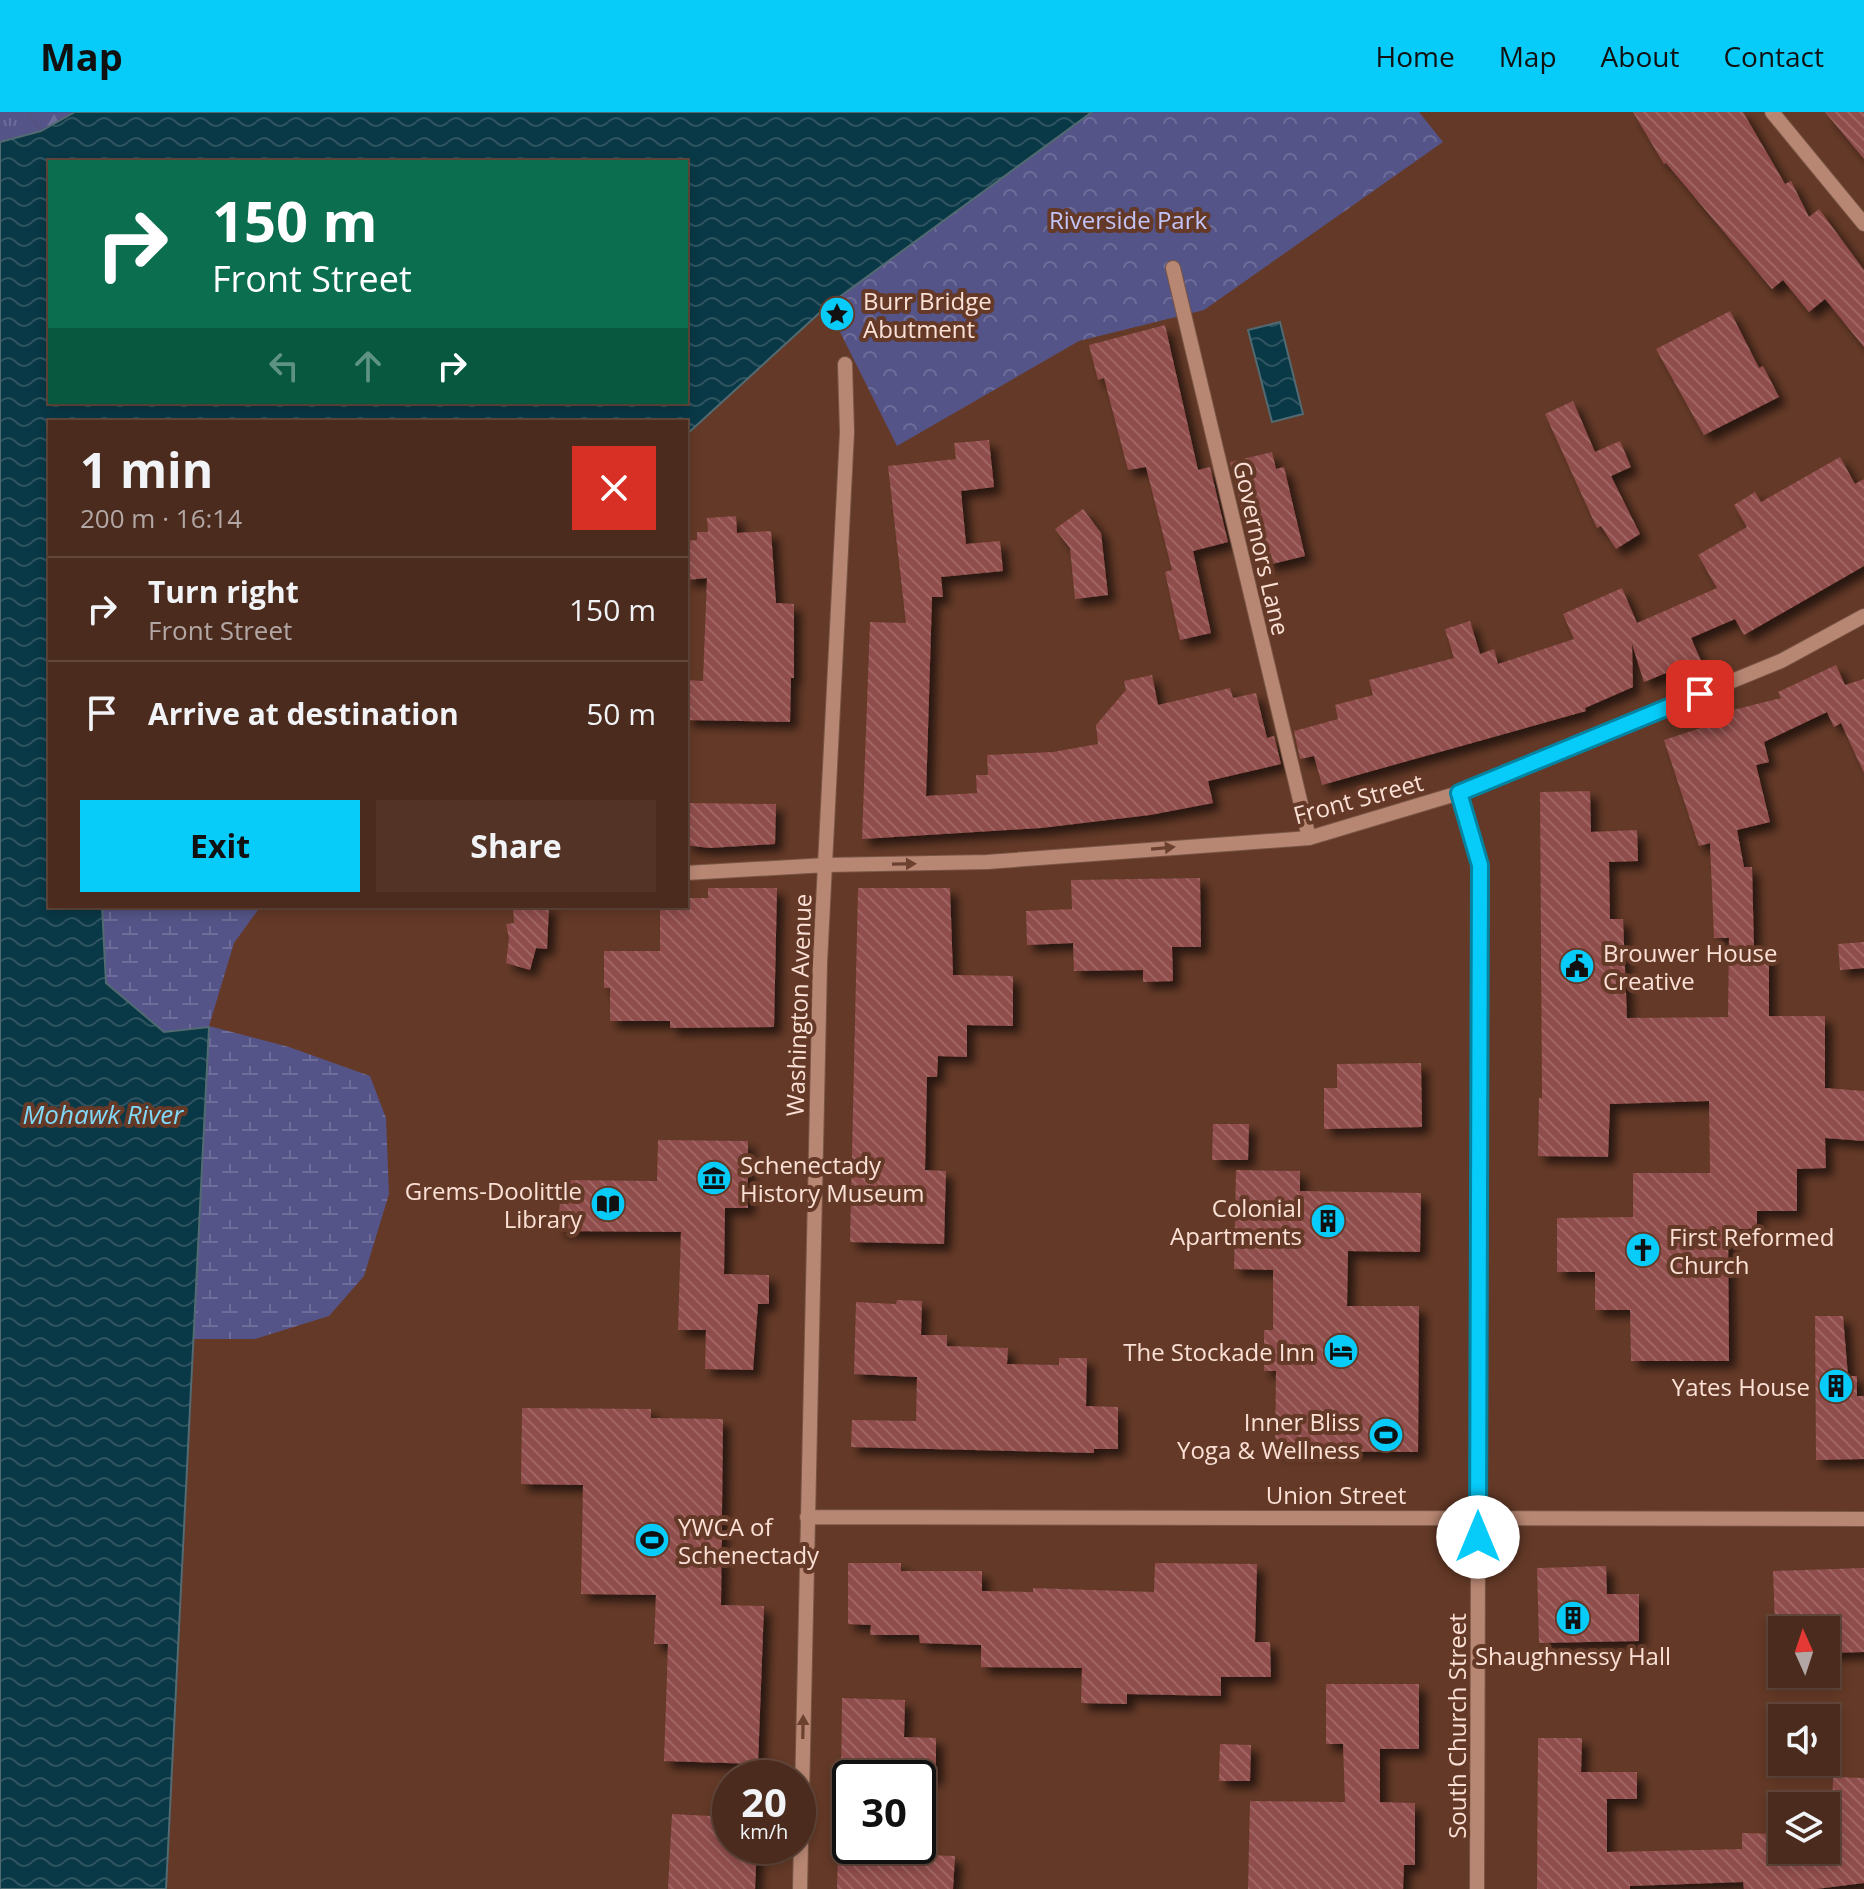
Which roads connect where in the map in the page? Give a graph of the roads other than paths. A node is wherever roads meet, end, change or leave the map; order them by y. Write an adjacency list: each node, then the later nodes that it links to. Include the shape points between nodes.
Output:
1 (1772, 112): 2 (street)
2 (1864, 224)
3 (1173, 268): 7 (street, Governors Lane)
4 (845, 364): 8 (street, Washington Avenue, via 847,432)
5 (1864, 616): 6 (street, Front Street, via 1781,661)
6 (1459, 793): 7 (street, Front Street); 10 (street, South Church Street, via 1480,865)
7 (1309, 838): 8 (street, Front Street, one-way to 7, via 987,862)
8 (826, 865): 9 (street, Front Street); 11 (street, Washington Avenue)
9 (688, 873)
10 (1478, 1515): 11 (street, Union Street); 12 (street, Union Street); 14 (street, South Church Street)
11 (807, 1517): 13 (street, Washington Avenue, one-way to 11)
12 (1864, 1519)
13 (800, 1889)
14 (1477, 1889)

